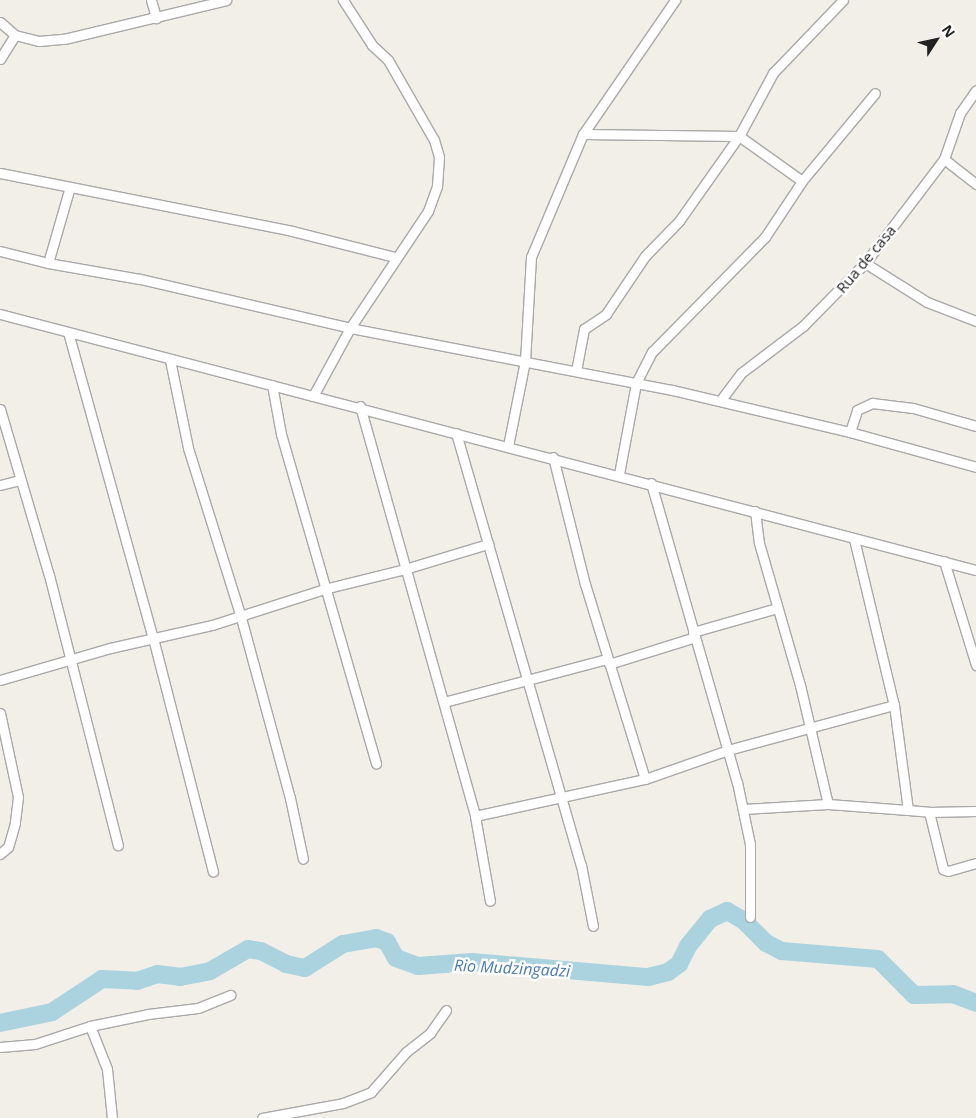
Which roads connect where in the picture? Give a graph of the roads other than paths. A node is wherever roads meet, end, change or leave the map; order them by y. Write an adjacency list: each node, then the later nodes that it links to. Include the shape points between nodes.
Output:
1 (151, 0): 6 (street)
2 (226, 0): 6 (street)
3 (344, 0): 20 (street, via 372,45 396,73 438,148 437,186 433,202)
4 (675, 0): 12 (street)
5 (843, 0): 13 (street, via 773,73)
6 (156, 18): 8 (street, via 64,39 39,41)
7 (0, 22): 8 (street)
8 (16, 35): 9 (street)
9 (0, 59)
10 (976, 90): 14 (street, Rua de casa, via 960,113)
11 (875, 94): 16 (street)
12 (583, 134): 13 (street); 28 (street, via 531,257)
13 (738, 136): 16 (street); 29 (street, via 679,221 645,256 614,303 584,329)
14 (944, 159): 17 (street); 22 (street, Rua de casa)
15 (0, 173): 18 (street)
16 (802, 182): 30 (street, via 765,237 652,352)
17 (976, 184)
18 (70, 187): 20 (street, via 292,231); 21 (street)
19 (0, 251): 21 (street)
20 (395, 257): 25 (street)
21 (48, 263): 25 (street, via 140,279)
22 (865, 263): 24 (street, via 928,302); 33 (street, Rua de casa, via 803,326 741,373)
23 (0, 314): 26 (street)
24 (976, 321)
25 (350, 328): 28 (street); 32 (street)
26 (68, 332): 27 (street); 56 (street)
27 (170, 360): 31 (street); 54 (street, via 188,448)
28 (525, 361): 29 (street); 39 (street)
29 (576, 371): 30 (street)
30 (636, 383): 33 (street); 42 (street)
31 (272, 385): 32 (street); 52 (street, via 281,434)
32 (313, 396): 34 (street)
33 (720, 400): 38 (street)
34 (360, 406): 37 (street); 50 (street)
35 (0, 409): 43 (street)
36 (976, 426): 38 (street, via 913,408 872,403 857,410)
37 (456, 432): 39 (street); 48 (street)
38 (850, 432): 41 (street)
39 (508, 446): 40 (street)
40 (553, 457): 42 (street); 58 (street, via 567,523)
41 (976, 467)
42 (620, 474): 44 (street)
43 (20, 480): 45 (street); 57 (street)
44 (651, 484): 46 (street); 55 (street)
45 (0, 485)
46 (756, 511): 47 (street); 53 (street, via 759,543)
47 (854, 538): 49 (street); 63 (street)
48 (488, 544): 50 (street); 61 (street)
49 (944, 561): 51 (street); 59 (street)
50 (405, 570): 52 (street); 62 (street)
51 (976, 570)
52 (324, 589): 54 (street); 67 (street)
53 (777, 608): 55 (street); 65 (street)
54 (240, 614): 56 (street, via 212,625); 78 (street, via 290,798)
55 (694, 634): 58 (street); 66 (street)
56 (153, 638): 57 (street); 80 (street)
57 (70, 661): 60 (street); 76 (street)
58 (608, 661): 61 (street); 68 (street)
59 (976, 665)
60 (0, 680)
61 (527, 681): 62 (street); 69 (street)
62 (444, 702): 75 (street)
63 (894, 705): 65 (street); 72 (street)
64 (0, 712): 77 (street, via 18,797 8,847)
65 (810, 727): 66 (street); 70 (street)
66 (728, 750): 68 (street); 71 (street)
67 (376, 764)
68 (645, 779): 69 (street)
69 (561, 796): 75 (street); 83 (street, via 581,865)
70 (828, 804): 71 (street); 72 (street)
71 (743, 809): 82 (street, via 750,844)
72 (908, 810): 74 (street)
73 (976, 811): 74 (street)
74 (929, 812): 79 (street, via 944,869 948,871)
75 (475, 816): 81 (street)
76 (118, 845)
77 (0, 854)
78 (303, 859)
79 (976, 863)
80 (213, 871)
81 (490, 902)
82 (750, 917)
83 (593, 926)
84 (232, 995): 86 (street, via 198,1008)
85 (446, 1010): 88 (street, via 430,1033 406,1052 371,1092 343,1103)
86 (90, 1026): 87 (street, via 35,1044); 89 (street, via 106,1069)
87 (0, 1047)
88 (282, 1117): 90 (street)
89 (112, 1118)
90 (262, 1118)

